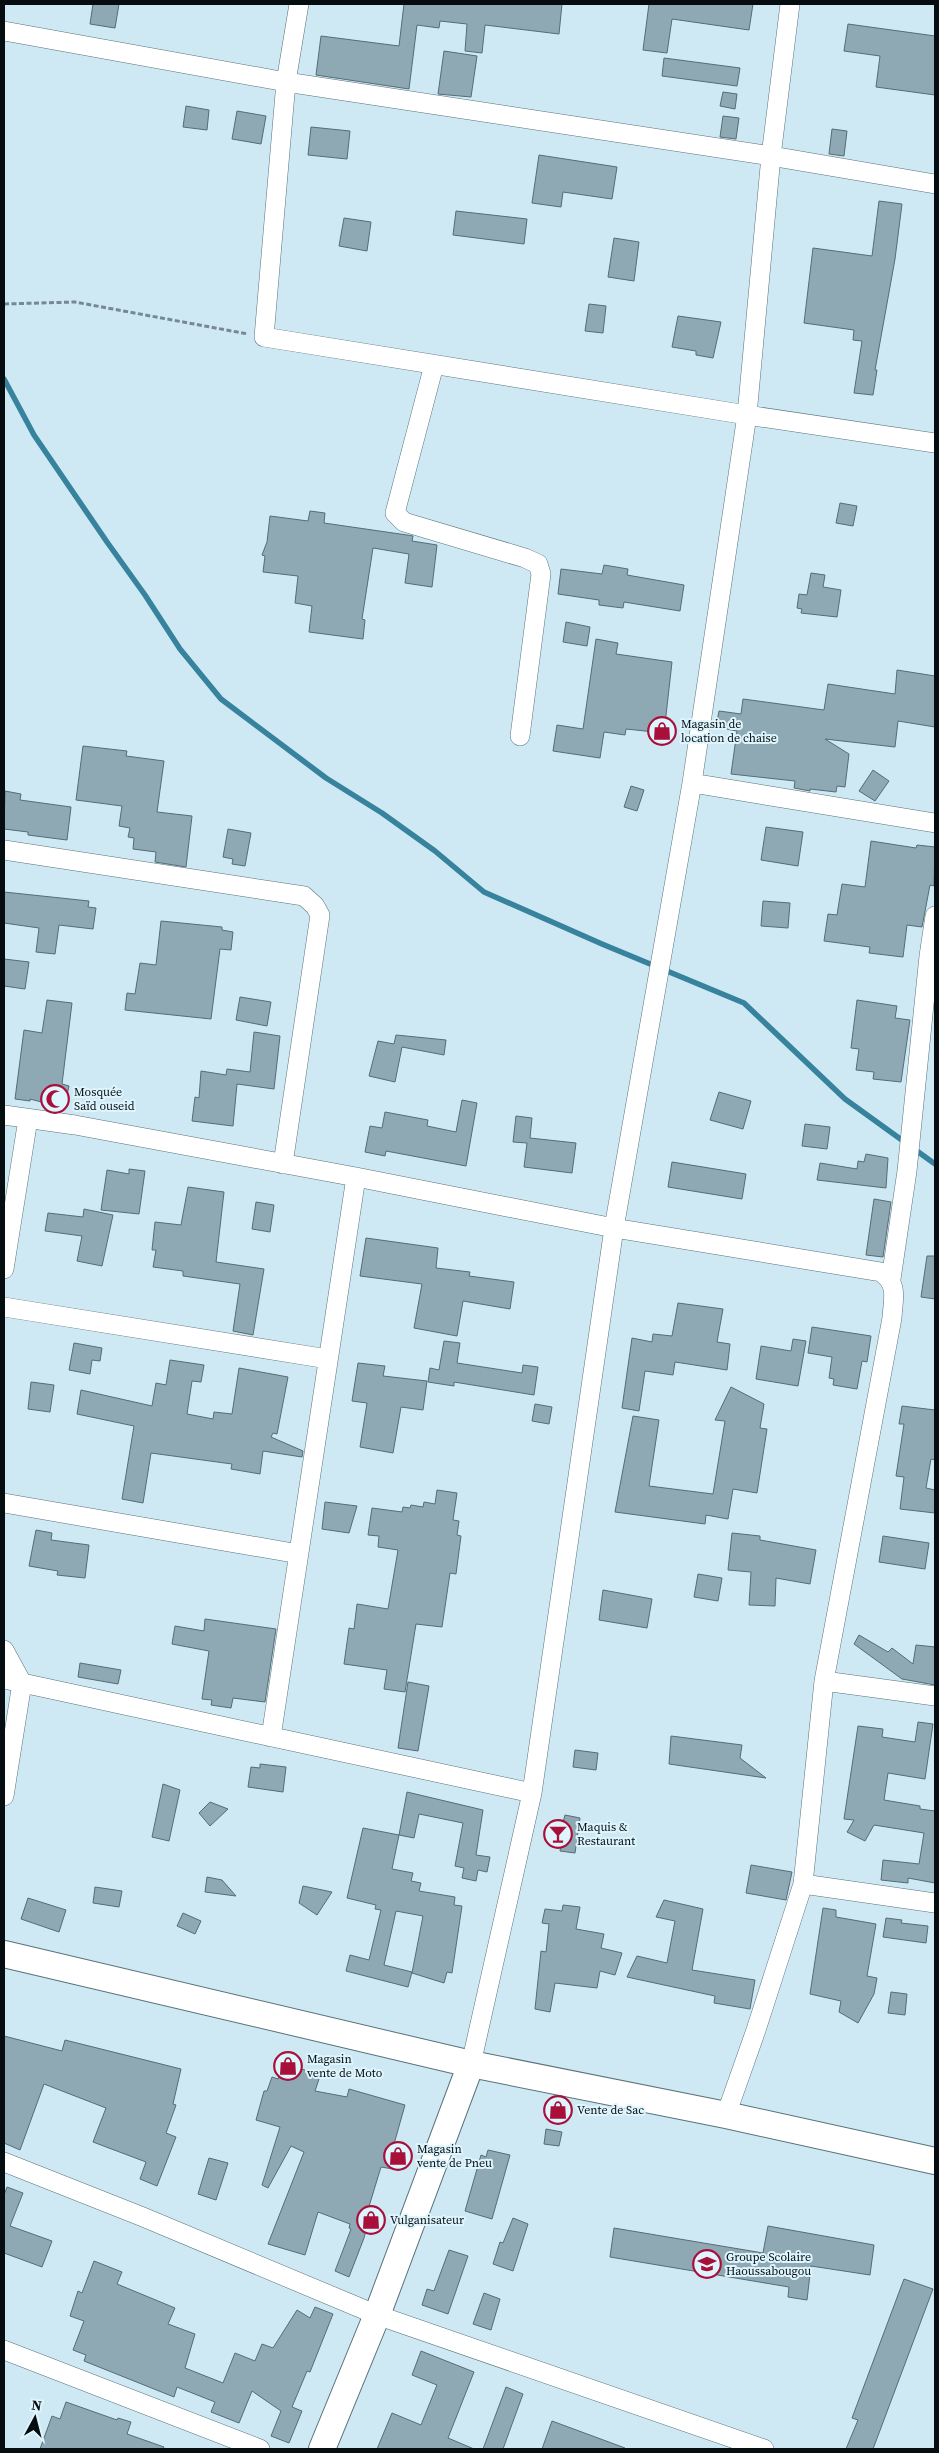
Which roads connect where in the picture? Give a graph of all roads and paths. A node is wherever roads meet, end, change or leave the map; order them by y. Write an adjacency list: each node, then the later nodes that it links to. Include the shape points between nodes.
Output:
1 (299, 4): 4 (street)
2 (790, 4): 5 (street)
3 (4, 31): 4 (street)
4 (286, 82): 5 (street); 8 (street)
5 (771, 156): 6 (street); 10 (street)
6 (935, 184)
7 (4, 304): 8 (path, via 75,302)
8 (264, 337): 9 (street)
9 (434, 365): 10 (street); 12 (street, via 395,513 404,522 538,564 541,574)
10 (747, 416): 11 (street); 13 (street)
11 (935, 442)
12 (520, 736)
13 (692, 783): 14 (street); 21 (street)
14 (935, 823)
15 (4, 850): 19 (street, via 304,896 315,906 320,915)
16 (935, 916): 23 (street, via 907,1171)
17 (4, 1115): 18 (street)
18 (28, 1119): 19 (street); 22 (street)
19 (282, 1164): 20 (street)
20 (356, 1177): 21 (street); 25 (street)
21 (614, 1228): 23 (street, via 881,1272); 33 (street)
22 (4, 1269)
23 (891, 1279): 30 (street, via 894,1289 892,1318)
24 (4, 1307): 25 (street)
25 (328, 1360): 27 (street)
26 (4, 1503): 27 (street)
27 (299, 1554): 32 (street)
28 (4, 1650): 29 (street)
29 (13, 1681): 32 (street); 34 (street)
30 (824, 1681): 31 (street); 35 (street)
31 (935, 1696)
32 (271, 1737): 33 (street)
33 (532, 1793): 38 (street)
34 (4, 1796)
35 (803, 1884): 36 (street); 39 (street)
36 (935, 1903)
37 (4, 1954): 38 (street)
38 (471, 2064): 39 (street); 42 (street)
39 (726, 2115): 40 (street)
40 (935, 2161)
41 (4, 2162): 42 (street)
42 (377, 2315): 45 (street); 46 (street)
43 (4, 2350): 44 (street)
44 (260, 2449)
45 (322, 2449)
46 (764, 2449)

